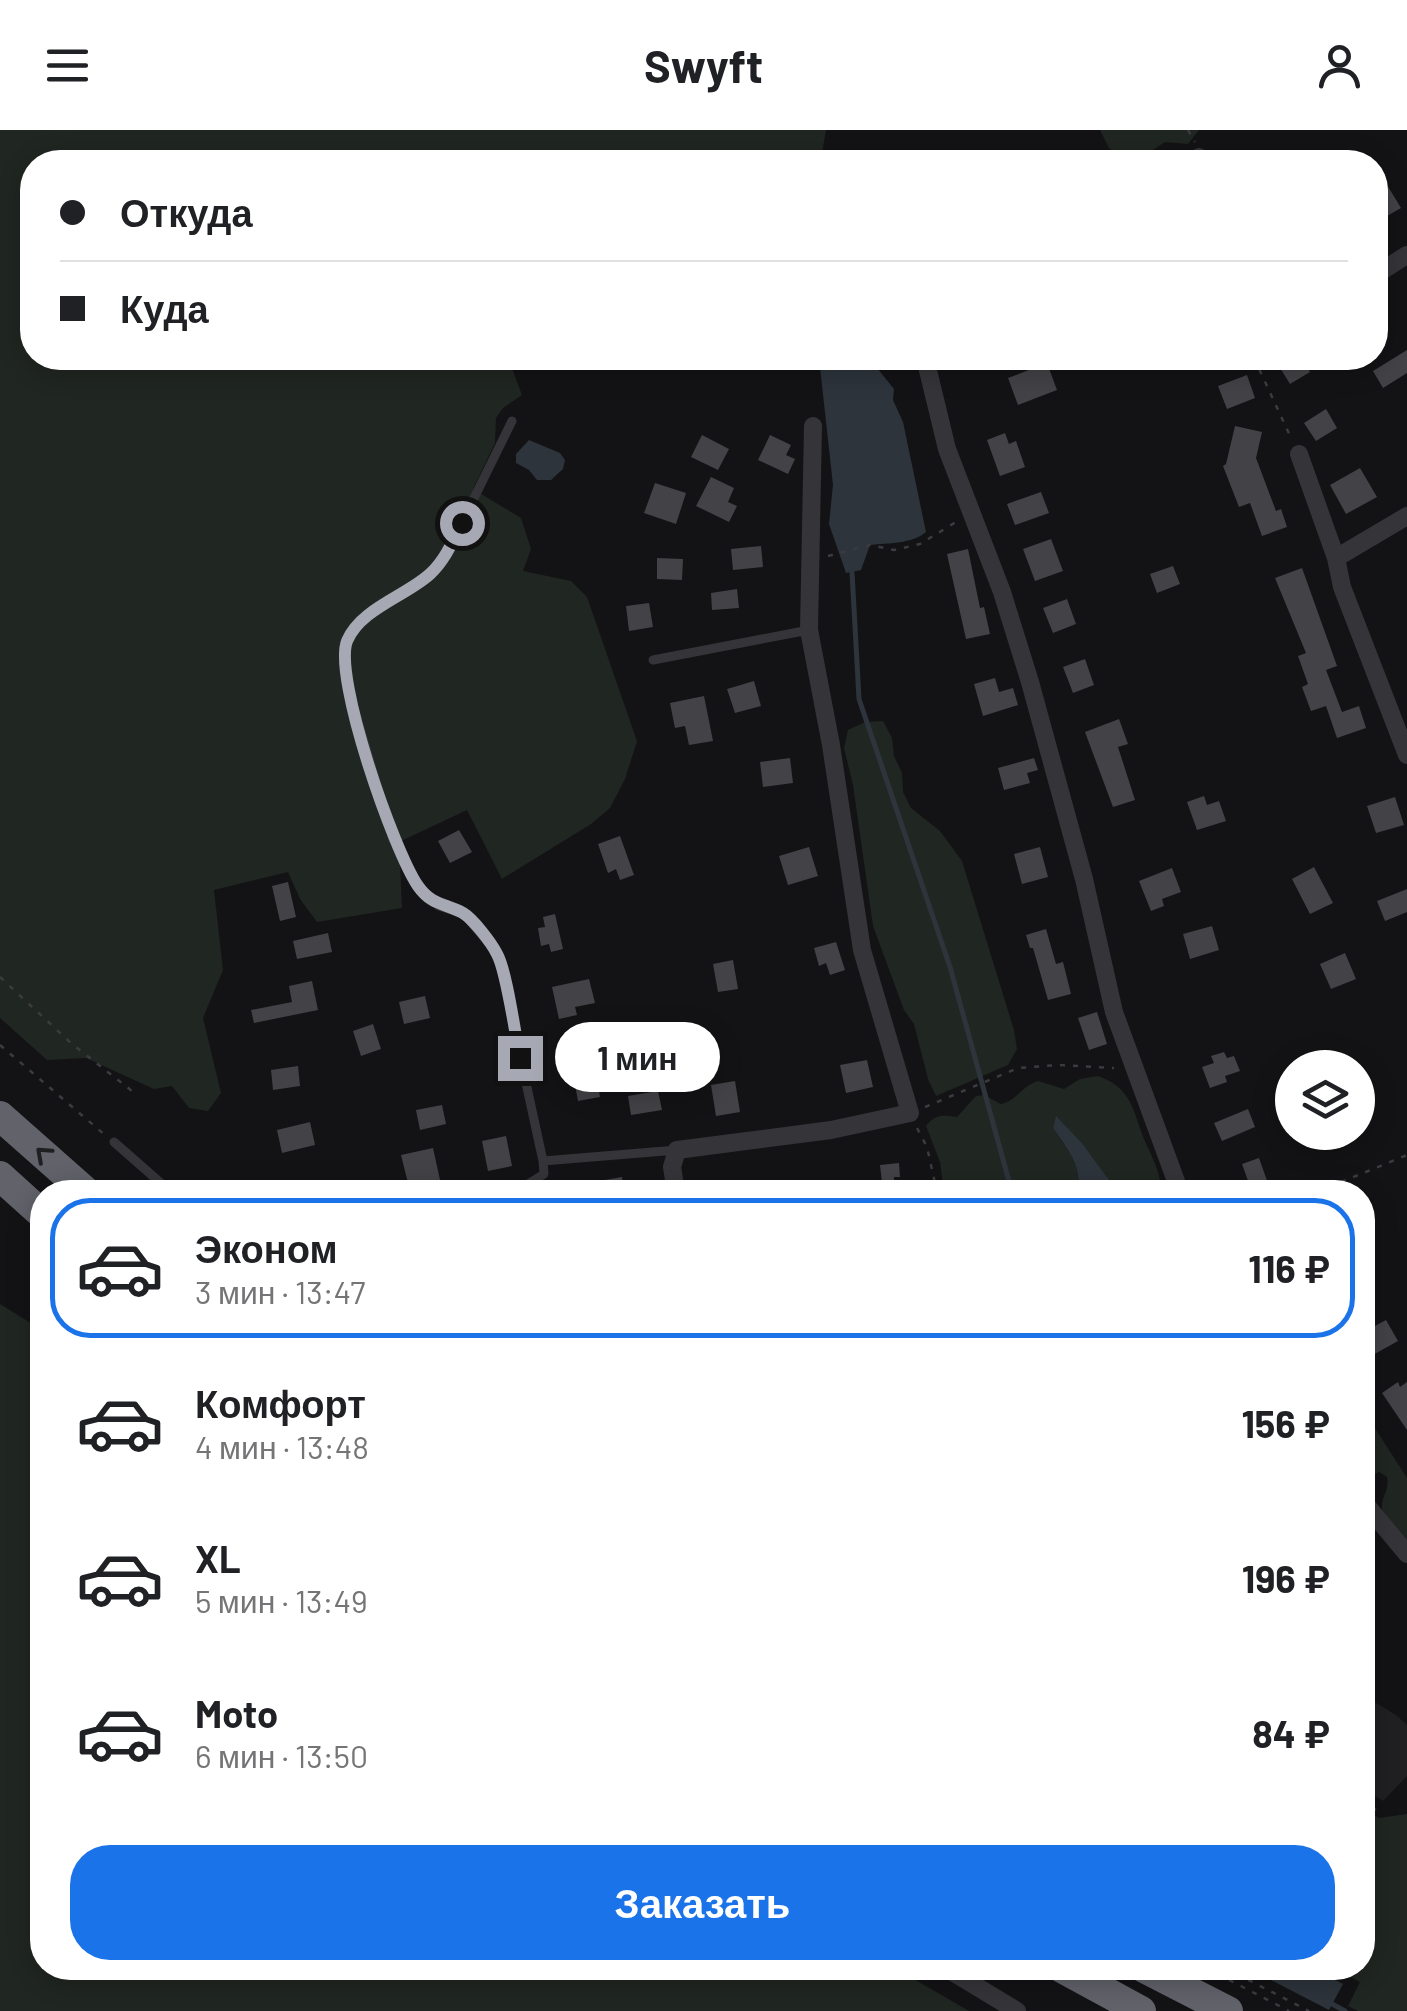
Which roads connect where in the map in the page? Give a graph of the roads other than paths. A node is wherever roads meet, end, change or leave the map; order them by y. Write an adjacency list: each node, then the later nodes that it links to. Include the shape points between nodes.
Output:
1 (928, 370): 19 (street, via 947,448 1030,682 1114,1012)
2 (512, 421): 13 (lane, via 445,557 363,620 348,637 344,655 393,839 420,889 439,906 464,914 498,954)
3 (813, 426): 7 (street)
4 (1299, 454): 6 (street)
5 (1407, 516): 6 (street)
6 (1336, 558): 9 (street)
7 (809, 630): 8 (lane); 12 (street, via 862,950 910,1113)
8 (654, 660)
9 (1407, 755)
10 (0, 1116): 15 (highway, one-way to 10)
11 (114, 1142): 16 (lane)
12 (677, 1150): 13 (lane); 18 (street)
13 (543, 1161): 17 (lane, via 544,1174)
14 (0, 1176): 20 (highway)
15 (72, 1180)
16 (157, 1180)
17 (534, 1180)
18 (674, 1180)
19 (1176, 1180)
20 (30, 1203)
21 (1375, 1516): 22 (street)
22 (1407, 1554)
23 (966, 1980): 26 (street)
24 (1084, 1980): 27 (highway)
25 (1167, 1980): 28 (highway)
26 (1017, 2011)
27 (1141, 2011)
28 (1228, 2011)

